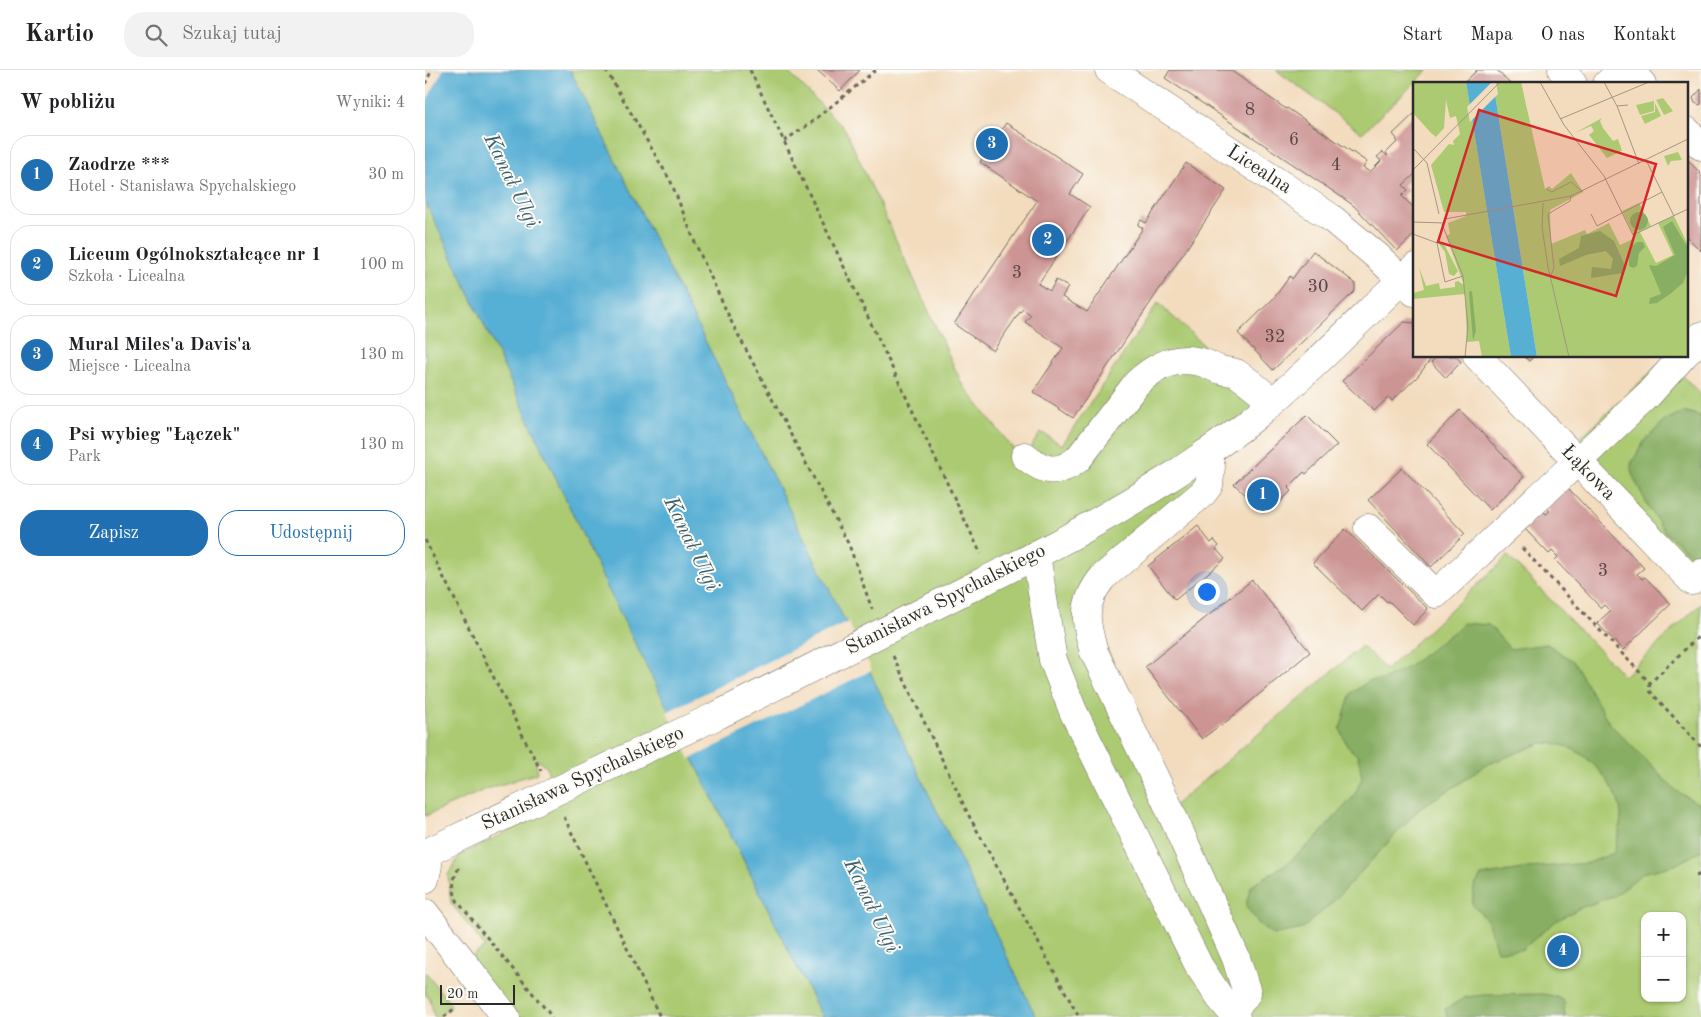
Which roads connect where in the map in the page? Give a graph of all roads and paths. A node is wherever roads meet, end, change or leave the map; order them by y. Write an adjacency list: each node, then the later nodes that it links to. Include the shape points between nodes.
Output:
1 (432, 70): 12 (path)
2 (606, 70): 31 (path, via 671,182 732,323 849,545)
3 (750, 70): 14 (path)
4 (875, 70): 14 (path)
5 (1109, 70): 16 (street, Licealna, via 1329,217)
6 (1562, 70): 9 (street)
7 (1621, 70): 10 (street)
8 (1629, 70): 11 (street)
9 (1571, 82)
10 (1609, 82)
11 (1640, 82)
12 (425, 84)
13 (1689, 133): 15 (street)
14 (784, 141): 30 (path)
15 (1701, 146)
16 (1410, 279): 21 (street, Stanisława Spychalskiego)
17 (1701, 336): 18 (street)
18 (1689, 350)
19 (1479, 358): 24 (street, Łąkowa)
20 (1681, 358): 24 (street, via 1648,395)
21 (1272, 401): 22 (street, Stanisława Spychalskiego, via 1244,426); 23 (street, via 1235,373 1188,360 1174,360 1147,373 1137,383 1070,466 1049,470 1037,466)
22 (1204, 454): 28 (street, Stanisława Spychalskiego, via 1138,498); 43 (street, via 1211,466 1209,485 1103,577 1093,589 1087,616 1095,652 1236,958 1247,993)
23 (1025, 456)
24 (1577, 462): 26 (street); 29 (street, Łąkowa, via 1692,581)
25 (1368, 528): 26 (street, via 1436,594)
26 (1505, 530): 34 (path)
27 (425, 540): 36 (path)
28 (1035, 555): 30 (street, Stanisława Spychalskiego); 43 (street, via 1053,660 1073,711 1199,966)
29 (1701, 573)
30 (988, 579): 36 (street, Stanisława Spychalskiego, bridge, via 718,714)
31 (874, 614)
32 (1701, 634): 34 (path)
33 (890, 650): 48 (path, via 968,814)
34 (1650, 682): 35 (path, via 1649,690)
35 (1701, 747)
36 (547, 783): 37 (street, Stanisława Spychalskiego); 47 (path)
37 (425, 861)
38 (460, 866): 46 (path, via 454,882 458,902)
39 (1701, 874): 40 (path)
40 (1696, 876)
41 (425, 913): 45 (street)
42 (454, 1009): 44 (path)
43 (1233, 1014)
44 (444, 1017)
45 (506, 1017)
46 (552, 1017)
47 (660, 1017)
48 (1079, 1017)

